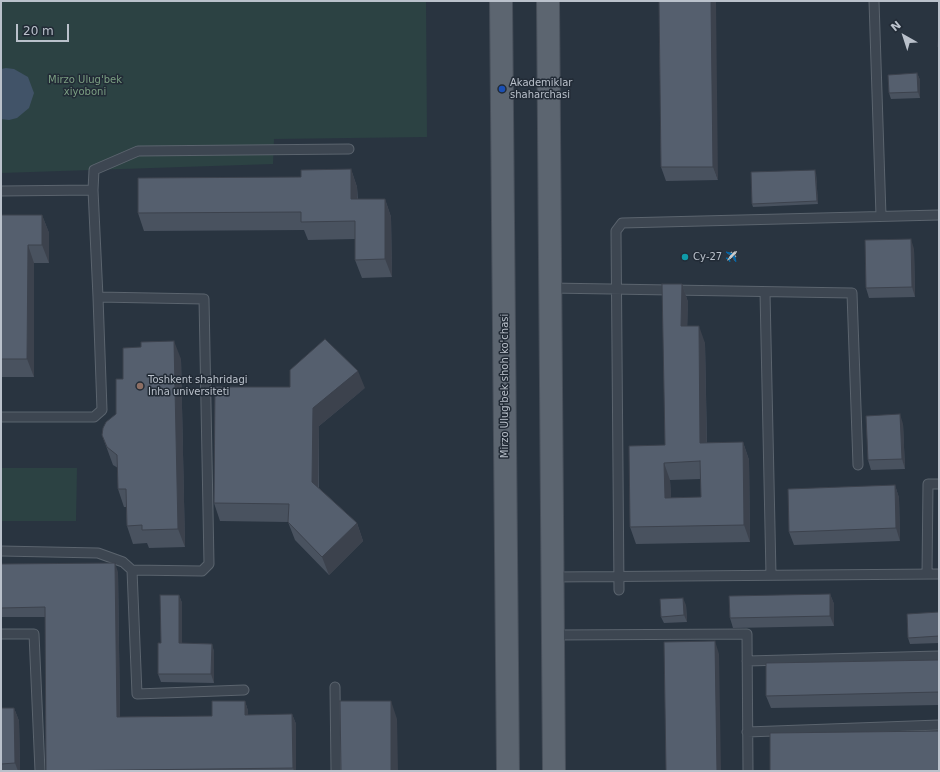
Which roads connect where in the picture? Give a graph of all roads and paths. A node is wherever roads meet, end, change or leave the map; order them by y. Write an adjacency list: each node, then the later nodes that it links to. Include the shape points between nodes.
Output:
1 (501, 1): 33 (main road, Mirzo Ulug'bek shoh ko'chasi)
2 (548, 1): 9 (main road)
3 (874, 1): 8 (lane)
4 (349, 149): 5 (lane, via 138,151 94,170)
5 (93, 190): 6 (lane); 12 (lane)
6 (1, 191)
7 (939, 215): 8 (lane)
8 (881, 216): 10 (lane, via 622,223 616,231)
9 (550, 288): 10 (lane); 21 (main road)
10 (617, 289): 11 (lane); 22 (lane)
11 (765, 292): 14 (lane, via 852,293); 20 (lane)
12 (98, 297): 13 (lane, via 102,410 94,417); 17 (lane, via 204,298 209,564 202,571)
13 (1, 417)
14 (858, 465)
15 (939, 484): 18 (lane, via 928,484)
16 (1, 551): 17 (lane, via 98,553 123,562)
17 (132, 570): 28 (lane, via 137,694)
18 (927, 574): 19 (lane); 20 (lane)
19 (939, 574)
20 (771, 575): 21 (lane)
21 (552, 577): 24 (main road)
22 (619, 590)
23 (1, 634): 31 (lane, via 34,634)
24 (553, 635): 26 (lane, via 747,634); 34 (main road)
25 (939, 656): 26 (lane)
26 (747, 661): 30 (lane)
27 (335, 687): 32 (lane)
28 (244, 690)
29 (939, 725): 30 (lane)
30 (747, 732): 35 (lane)
31 (40, 771)
32 (336, 771)
33 (508, 771)
34 (554, 771)
35 (748, 771)

